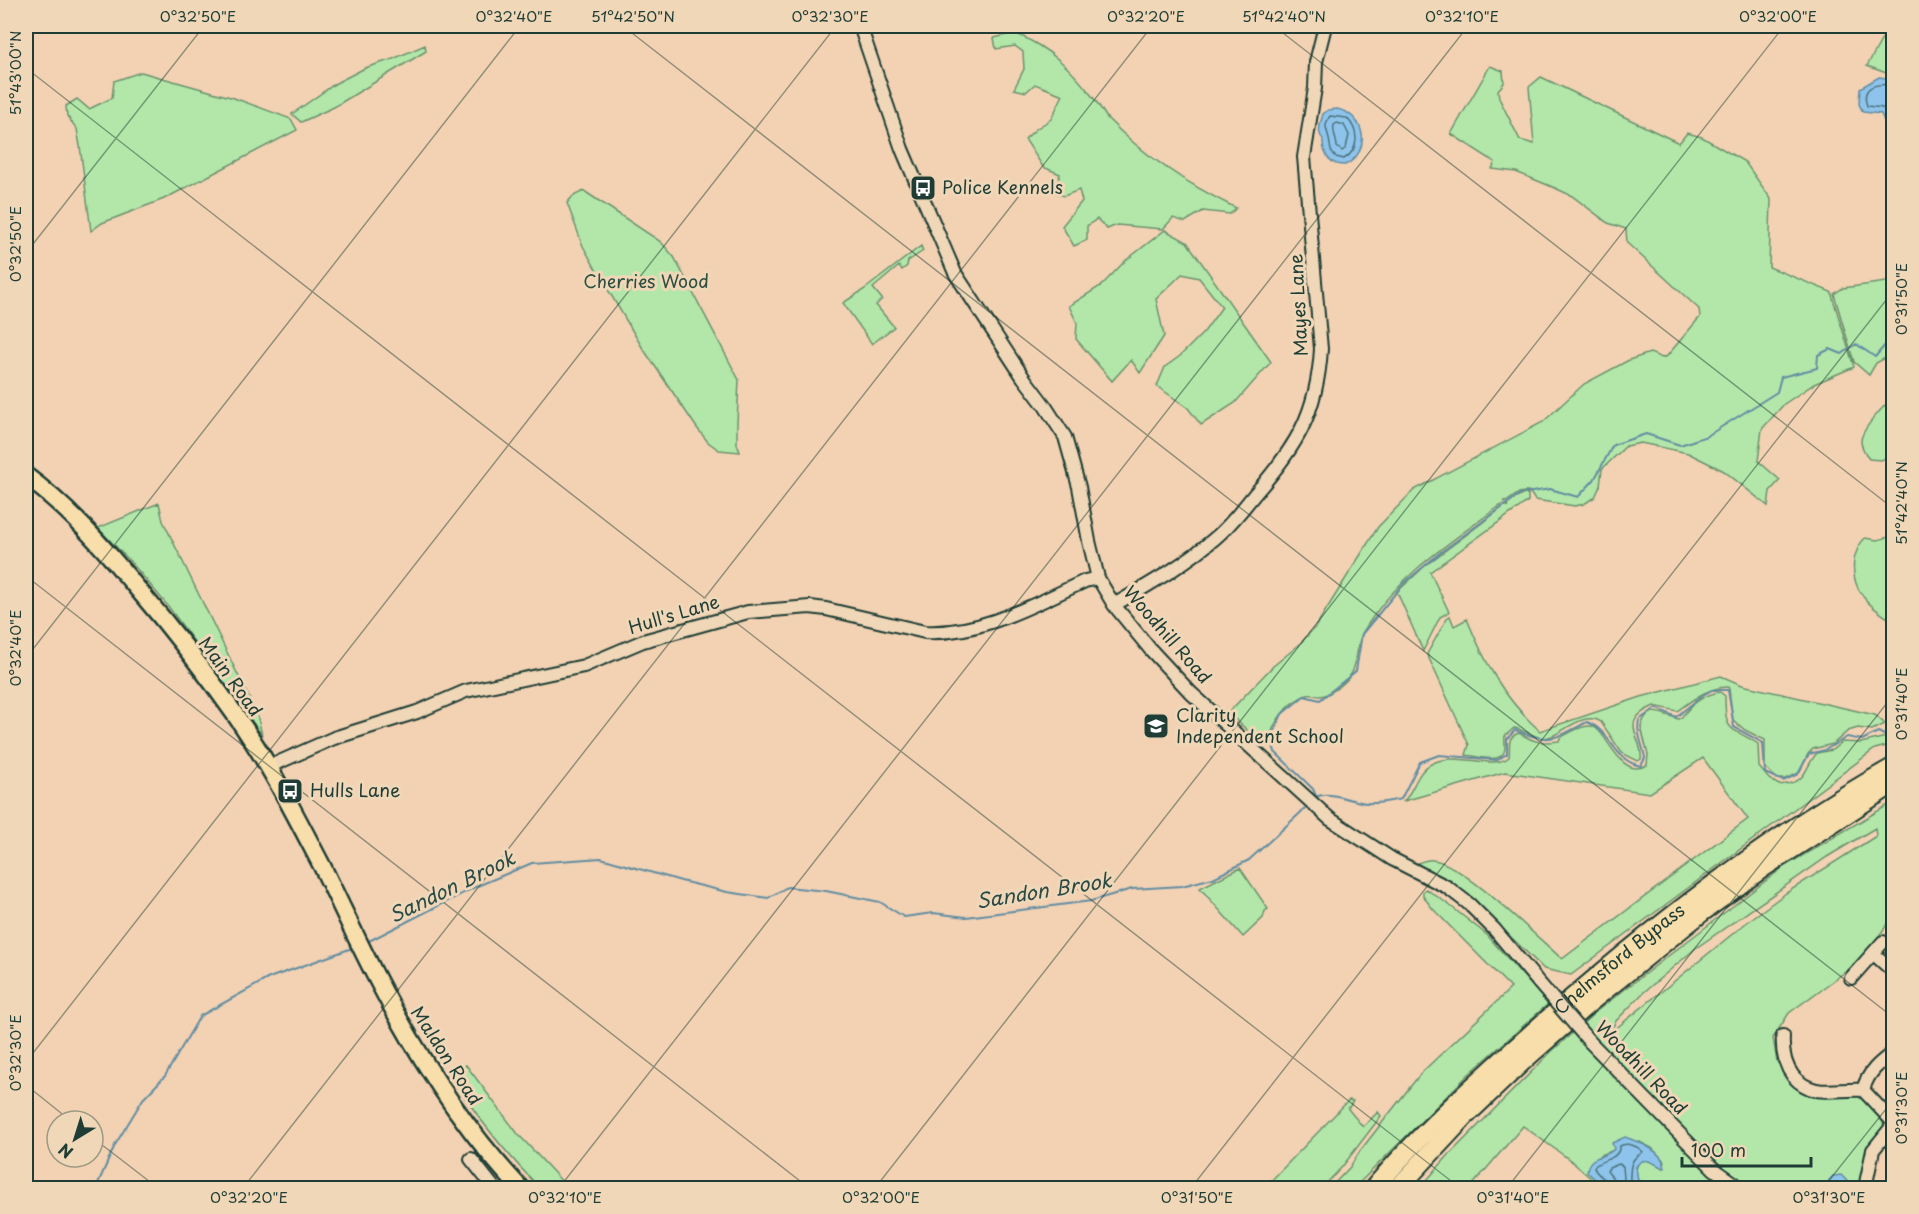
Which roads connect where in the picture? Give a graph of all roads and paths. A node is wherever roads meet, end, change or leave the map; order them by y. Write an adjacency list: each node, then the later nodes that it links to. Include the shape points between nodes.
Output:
1 (860, 26): 4 (street, Woodhill Road, via 902,149 955,273 1065,437)
2 (1325, 26): 5 (street, Mayes Lane, via 1304,156 1321,349 1311,410 1283,460 1216,538 1188,560)
3 (26, 476): 6 (main road, Main Road, via 104,549 150,603 235,714)
4 (1098, 578): 5 (street, Woodhill Road); 6 (street, Hull's Lane, via 1008,616 957,630 925,632 810,607 748,612 643,641 584,666 466,691 417,712 334,738)
5 (1114, 605): 25 (street, Woodhill Road, bridge, via 1191,693 1330,819 1392,859 1447,887 1469,904 1589,1041 1714,1169)
6 (268, 767): 9 (main road, Main Road)
7 (1893, 767): 8 (highway, Chelmsford Bypass)
8 (1884, 783): 19 (highway, Chelmsford Bypass, via 1743,862 1607,967); 24 (highway, Chelmsford Bypass, via 1702,912 1590,1002 1465,1116)
9 (355, 934): 21 (main road, Maldon Road, via 394,1012 439,1085 497,1164)
10 (1884, 942): 11 (street)
11 (1874, 954): 12 (street); 13 (street)
12 (1893, 972)
13 (1851, 978)
14 (1783, 1036): 16 (street, via 1782,1051 1788,1069 1802,1086 1830,1092)
15 (1893, 1052): 16 (street, via 1872,1070)
16 (1863, 1090): 17 (street)
17 (1893, 1123): 26 (street, via 1873,1150)
18 (471, 1159): 20 (street)
19 (1390, 1168): 22 (highway); 23 (highway, Chelmsford Bypass)
20 (494, 1188)
21 (520, 1188)
22 (1367, 1188)
23 (1374, 1188)
24 (1399, 1188)
25 (1741, 1188)
26 (1865, 1188)

